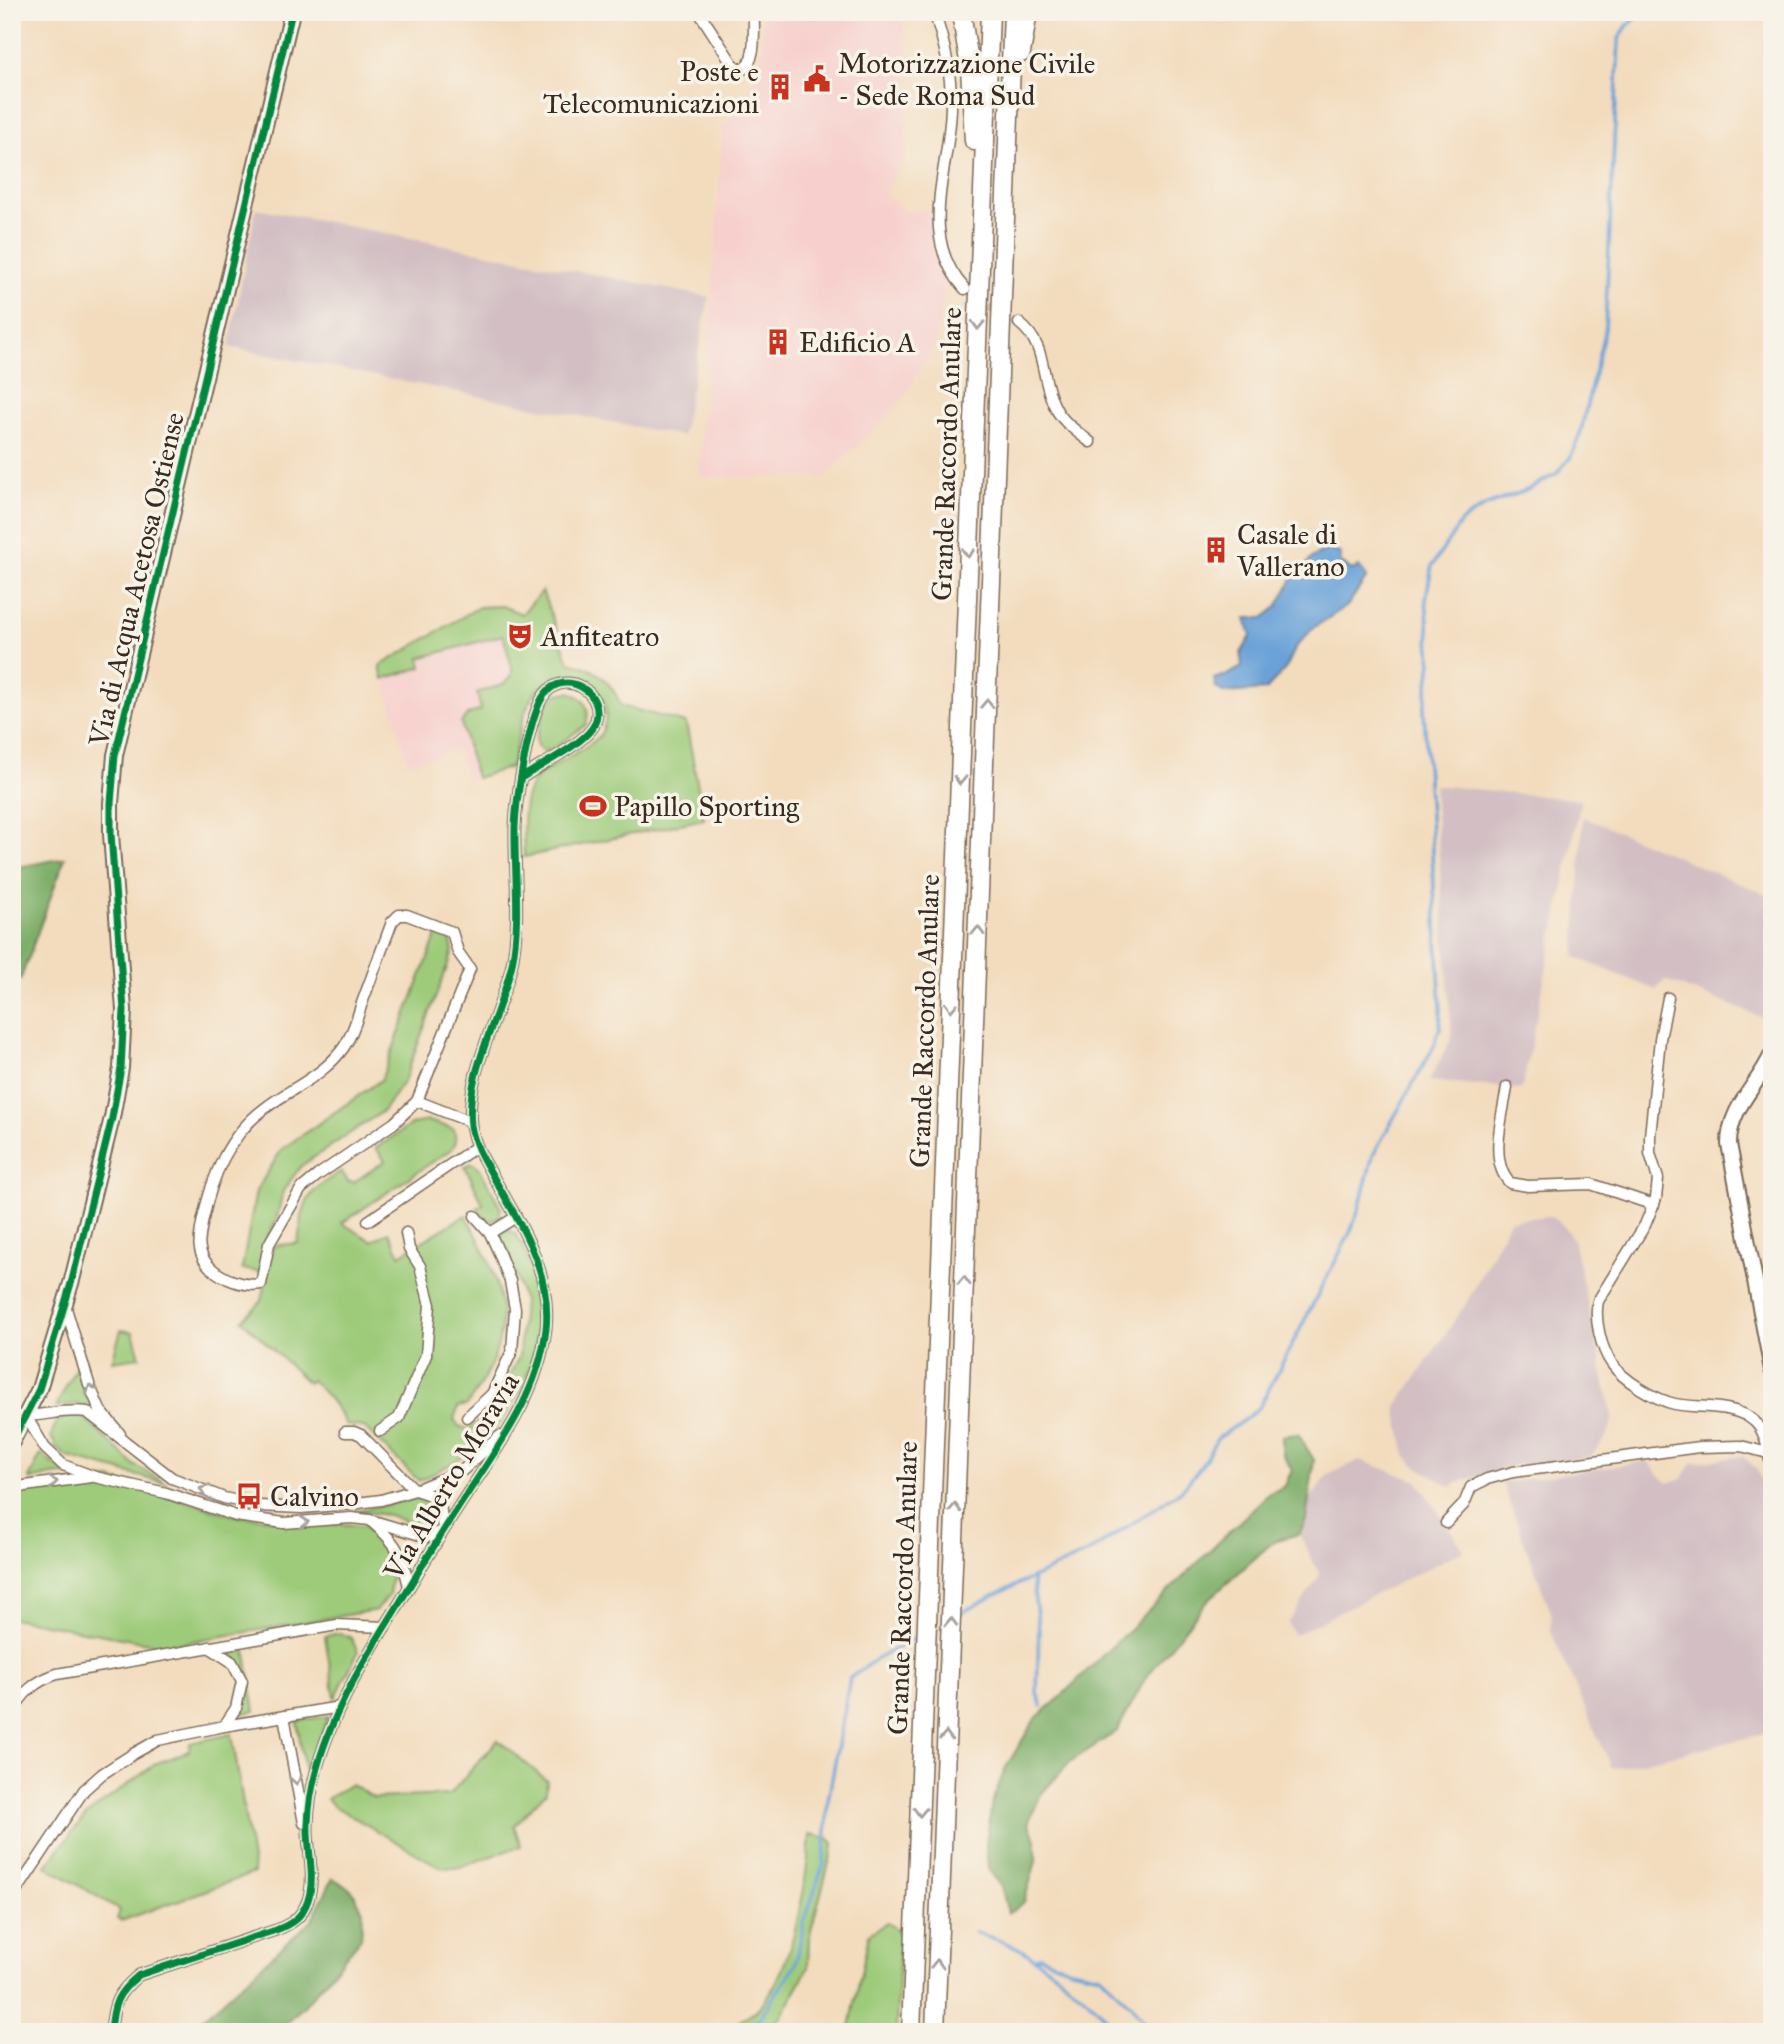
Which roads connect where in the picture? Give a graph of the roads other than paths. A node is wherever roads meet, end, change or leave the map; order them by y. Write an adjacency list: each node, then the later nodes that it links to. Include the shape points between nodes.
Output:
1 (292, 12): 27 (street, Via di Acqua Acetosa Ostiense, via 115,755 111,834 123,1051 112,1118)
2 (699, 12): 3 (street, via 734,66 742,70 751,60)
3 (754, 12)
4 (934, 12): 11 (street, via 951,87 940,192 940,243)
5 (961, 12): 10 (highway, via 971,74)
6 (990, 12): 10 (highway, Grande Raccordo Anulare)
7 (1013, 12): 9 (highway, Grande Raccordo Anulare)
8 (1028, 12): 9 (highway)
9 (1009, 122): 55 (highway, Grande Raccordo Anulare, one-way to 9)
10 (980, 257): 54 (highway, Grande Raccordo Anulare, one-way to 54)
11 (965, 289)
12 (1019, 323): 13 (street, via 1038,347 1056,410)
13 (1090, 442)
14 (523, 777): 14 (street, Via Alberto Moravia, via 594,727 596,702 584,688 565,683 542,697); 19 (street, Via Alberto Moravia, via 516,810 515,944 504,994 477,1073)
15 (1668, 998): 21 (street, via 1650,1136 1658,1179)
16 (1772, 1054): 28 (street, via 1737,1108 1729,1137)
17 (1507, 1087): 21 (street, via 1498,1154 1510,1183 1591,1184)
18 (417, 1101): 18 (street, via 470,970 452,932 399,915 393,919 349,1040 334,1061 262,1110 220,1163 198,1245 202,1258 228,1279 261,1284 270,1244 301,1189 394,1123); 19 (street)
19 (471, 1122): 20 (street, Via Alberto Moravia)
20 (476, 1147): 23 (street, Via Alberto Moravia); 24 (street)
21 (1654, 1205): 36 (street, via 1598,1301 1608,1356 1620,1372 1664,1401 1749,1417 1761,1430)
22 (475, 1216): 26 (street)
23 (516, 1217): 26 (street); 31 (street, Via Alberto Moravia, via 538,1261 546,1324 540,1363 523,1408)
24 (368, 1221)
25 (407, 1233): 32 (street, via 430,1305 426,1354 399,1418)
26 (490, 1233): 30 (street, via 512,1290 512,1351 492,1394)
27 (65, 1305): 29 (street, Via di Acqua Acetosa Ostiense); 35 (street, one-way to 27, via 100,1410)
28 (1772, 1370)
29 (26, 1416): 34 (street, Via di Acqua Acetosa Ostiense); 35 (street, via 87,1412); 38 (street, via 45,1448 63,1465)
30 (467, 1417)
31 (510, 1427): 39 (street, via 463,1470); 43 (street, Via Alberto Moravia)
32 (380, 1431)
33 (345, 1432): 39 (street, via 361,1434)
34 (12, 1442)
35 (129, 1446): 39 (street, one-way to 35, via 350,1504 260,1506 224,1499 172,1478)
36 (1768, 1452): 37 (street); 42 (street, via 1741,1446 1699,1447 1513,1472 1471,1487 1464,1504)
37 (1772, 1471)
38 (95, 1476): 40 (street, one-way to 38); 41 (street, one-way to 41, via 236,1516 284,1523)
39 (415, 1490): 43 (street, via 440,1503)
40 (12, 1491)
41 (370, 1520): 43 (street, via 427,1537); 44 (street, via 393,1541)
42 (1446, 1523)
43 (443, 1531): 44 (street, Via Alberto Moravia)
44 (410, 1587): 45 (street, Via Alberto Moravia)
45 (385, 1627): 46 (street, via 337,1625); 47 (street, Via Alberto Moravia)
46 (209, 1647): 48 (street, via 45,1678 21,1696); 50 (street, via 232,1662 242,1681 236,1708)
47 (340, 1707): 49 (street); 51 (street, Via Alberto Moravia, via 310,1798)
48 (12, 1713)
49 (285, 1716): 50 (street); 51 (street, one-way to 51)
50 (224, 1726): 52 (street, via 158,1740 102,1774 84,1790)
51 (308, 1844): 53 (street, Via Alberto Moravia, via 310,1894 296,1920 139,1975 117,1998)
52 (12, 1899)
53 (111, 2032)
54 (911, 2032)
55 (934, 2032)

